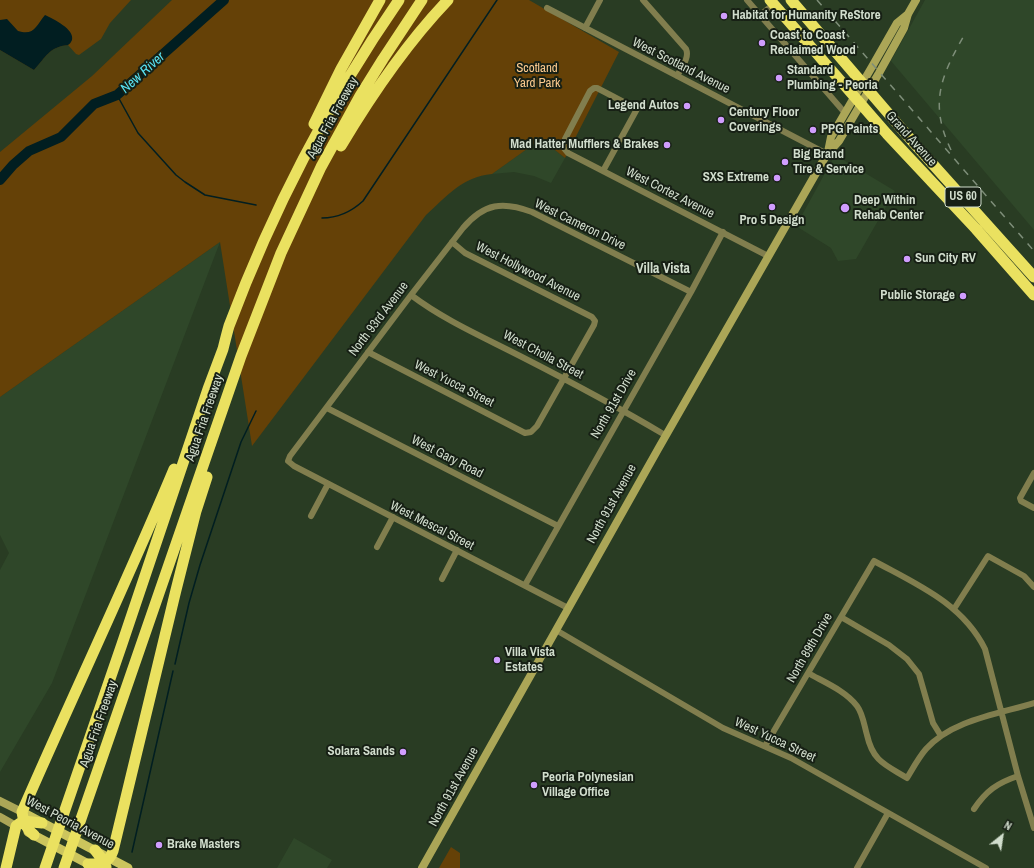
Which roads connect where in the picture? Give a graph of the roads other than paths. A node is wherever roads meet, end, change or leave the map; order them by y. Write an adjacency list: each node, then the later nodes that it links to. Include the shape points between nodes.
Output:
1 (380, 0): 19 (highway, via 309,134)
2 (399, 0): 19 (highway, Agua Fria Freeway, via 372,38)
3 (422, 0): 20 (highway, Agua Fria Freeway, via 360,96)
4 (448, 0): 20 (highway, via 399,57 339,149)
5 (600, 0): 13 (street)
6 (643, 0): 14 (street, via 686,49 687,58)
7 (747, 0): 12 (street)
8 (791, 0): 15 (highway, Grand Avenue / US 60)
9 (916, 0): 15 (main road, North 91st Avenue, via 904,28)
10 (772, 2): 12 (street); 16 (highway, Grand Avenue / US 60)
11 (547, 8): 13 (street, West Scotland Avenue)
12 (760, 15): 17 (street)
13 (585, 28): 14 (street, West Scotland Avenue)
14 (677, 76): 18 (street, West Scotland Avenue)
15 (866, 86): 16 (main road, North 91st Avenue); 25 (highway, Grand Avenue / US 60)
16 (858, 100): 17 (main road, North 91st Avenue); 18 (main road, North 91st Avenue, via 839,141); 27 (highway, Grand Avenue / US 60)
17 (845, 113): 18 (main road, North 91st Avenue, via 831,137)
18 (827, 154): 26 (main road, North 91st Avenue)
19 (304, 159): 32 (highway, Agua Fria Freeway, via 271,226)
20 (321, 167): 33 (highway, Agua Fria Freeway, via 281,253)
21 (603, 171): 21 (street, West Cortez Avenue, via 637,109 594,88 590,91 563,147 568,153); 23 (street, West Cortez Avenue)
22 (501, 205): 24 (street, North 93rd Avenue, via 487,208 470,220); 29 (street, West Cameron Drive, via 517,206 532,212)
23 (722, 232): 26 (street, West Cortez Avenue); 29 (street, North 91st Drive)
24 (452, 242): 30 (street, North 93rd Avenue); 35 (street, West Hollywood Avenue, via 465,253 592,317 594,325)
25 (1013, 253): 27 (highway); 28 (highway, Grand Avenue / US 60)
26 (768, 256): 38 (main road, North 91st Avenue)
27 (1004, 261): 31 (highway, Grand Avenue / US 60)
28 (1034, 277)
29 (691, 292): 37 (street, North 91st Drive)
30 (411, 295): 34 (street, North 93rd Avenue); 35 (street, West Cholla Street, via 445,317)
31 (1034, 295)
32 (229, 327): 65 (highway, via 217,346 182,448 148,533); 73 (highway, Agua Fria Freeway)
33 (249, 334): 70 (highway, via 247,358 196,511 135,766); 71 (highway, Agua Fria Freeway)
34 (368, 352): 35 (street, West Yucca Street, via 525,433 531,432 537,426); 36 (street, North 93rd Avenue)
35 (564, 378): 37 (street, West Cholla Street)
36 (327, 408): 39 (street, North 93rd Avenue); 45 (street, West Gary Road)
37 (623, 411): 38 (street, West Cholla Street); 45 (street, North 91st Drive)
38 (665, 435): 51 (main road, North 91st Avenue)
39 (288, 461): 41 (street, West Mescal Street)
40 (1034, 473): 42 (street, via 1020,498)
41 (328, 484): 43 (street); 44 (street, West Mescal Street)
42 (1034, 508)
43 (311, 516)
44 (393, 517): 46 (street); 47 (street, West Mescal Street)
45 (558, 526): 49 (street, North 91st Drive)
46 (377, 547)
47 (457, 550): 48 (street); 49 (street, West Mescal Street)
48 (442, 579)
49 (525, 585): 51 (street, West Mescal Street)
50 (1034, 587): 52 (street, via 1024,576 988,556)
51 (568, 608): 54 (main road, North 91st Avenue)
52 (954, 609): 53 (street, North 89th Drive, via 874,561); 57 (street, via 978,635)
53 (841, 617): 55 (street, North 89th Drive); 58 (street, via 889,645 907,659 918,674 934,723)
54 (556, 630): 59 (street, West Yucca Street, via 723,728); 75 (main road, North 91st Avenue)
55 (808, 673): 58 (street, via 856,705 872,752 877,759 907,778 926,750); 59 (street, North 89th Drive)
56 (1034, 703): 57 (street)
57 (1002, 713): 58 (street, via 955,727); 60 (street)
58 (941, 736)
59 (765, 746): 63 (street, West Yucca Street)
60 (1018, 776): 62 (street, via 1003,781 990,790); 67 (street)
61 (0, 801): 65 (main road, West Peoria Avenue)
62 (974, 809)
63 (888, 813): 76 (street); 77 (street, West Yucca Street)
64 (0, 817): 65 (main road)
65 (20, 820): 66 (highway); 68 (highway); 72 (highway)
66 (42, 823): 69 (main road, West Peoria Avenue)
67 (1034, 828)
68 (34, 835): 70 (main road, West Peoria Avenue)
69 (95, 850): 70 (highway)
70 (101, 864): 74 (main road, West Peoria Avenue)
71 (64, 867)
72 (6, 868)
73 (45, 868)
74 (128, 868)
75 (422, 868)
76 (858, 868)
77 (986, 868)

